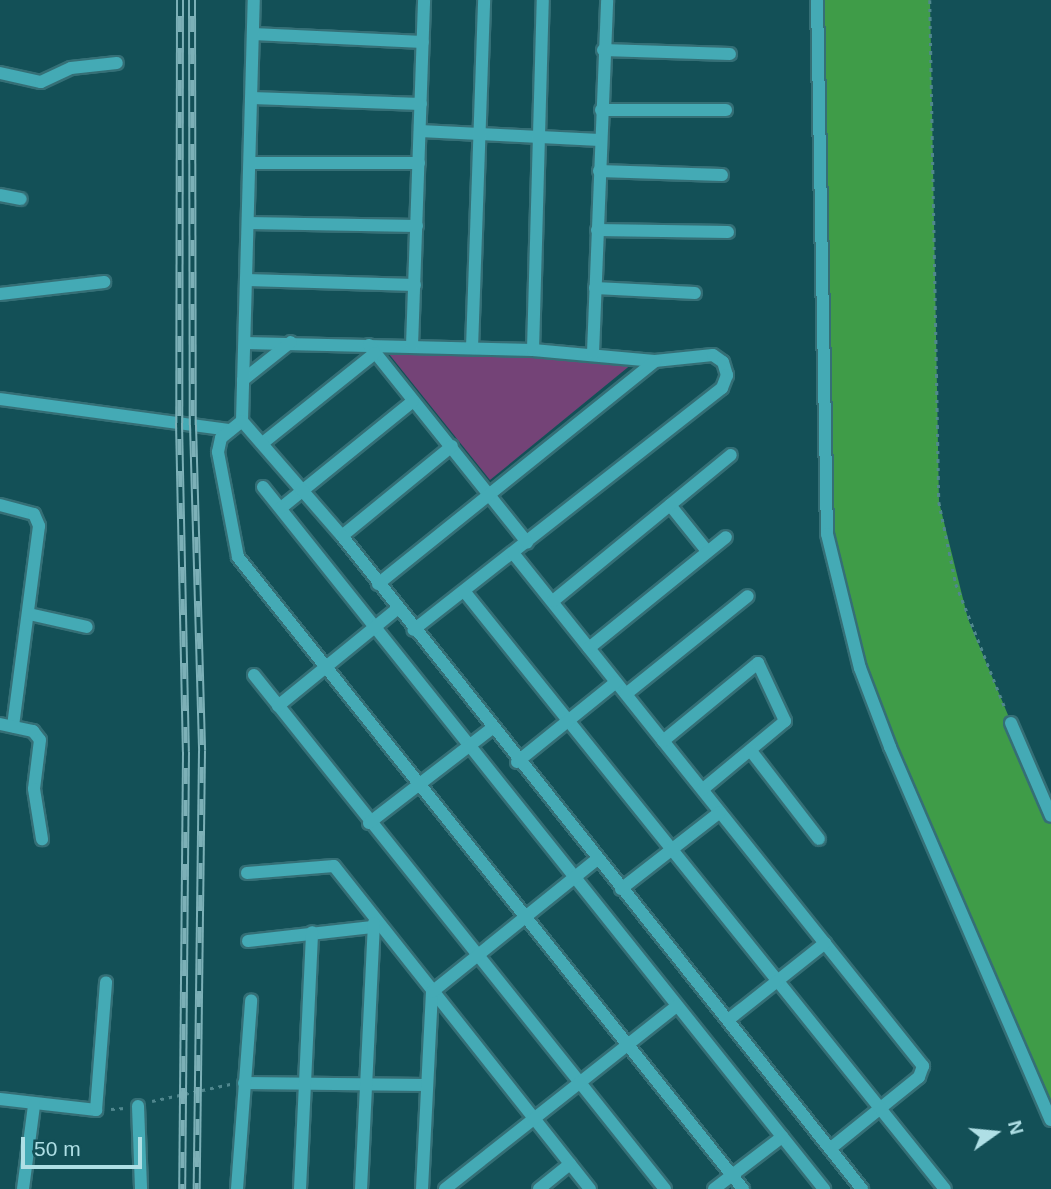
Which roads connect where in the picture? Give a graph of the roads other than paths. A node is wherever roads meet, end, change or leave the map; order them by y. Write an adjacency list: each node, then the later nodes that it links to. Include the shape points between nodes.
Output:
1 (254, 0): 7 (street)
2 (424, 0): 8 (street)
3 (484, 0): 18 (street)
4 (543, 0): 19 (street)
5 (607, 0): 9 (street)
6 (817, 0): 122 (street, via 827,534 868,691)
7 (253, 34): 8 (street); 13 (street)
8 (423, 42): 14 (street)
9 (603, 50): 10 (street); 15 (street)
10 (730, 54)
11 (117, 63): 12 (street, via 71,68 41,82)
12 (0, 73)
13 (252, 98): 14 (street); 21 (street)
14 (421, 104): 17 (street)
15 (601, 110): 16 (street); 20 (street)
16 (726, 110)
17 (420, 131): 18 (street); 22 (street)
18 (480, 134): 19 (street); 40 (street)
19 (539, 137): 20 (street); 42 (street)
20 (600, 140): 23 (street)
21 (250, 163): 22 (street); 27 (street)
22 (419, 163): 28 (street)
23 (599, 171): 24 (street); 29 (street)
24 (722, 175)
25 (0, 195): 26 (street)
26 (21, 199)
27 (248, 223): 28 (street); 31 (street)
28 (417, 226): 33 (street)
29 (597, 230): 30 (street); 34 (street)
30 (728, 232)
31 (247, 280): 33 (street); 38 (street)
32 (104, 282): 35 (street)
33 (415, 285): 39 (street)
34 (595, 288): 36 (street); 43 (street)
35 (0, 293)
36 (695, 293)
37 (291, 341): 38 (street); 41 (street); 45 (street)
38 (245, 343): 45 (street)
39 (412, 346): 40 (street); 41 (street)
40 (472, 348): 42 (street)
41 (372, 349): 47 (street); 50 (street)
42 (533, 350): 43 (street)
43 (593, 353): 44 (street)
44 (655, 361): 55 (street); 61 (street, via 713,355 723,362 725,383)
45 (243, 380): 48 (street)
46 (0, 399): 49 (street)
47 (413, 401): 51 (street); 54 (street)
48 (242, 421): 49 (street); 50 (street)
49 (230, 430): 74 (street, via 219,444 218,461 238,557)
50 (264, 442): 54 (street)
51 (452, 446): 55 (street); 59 (street)
52 (731, 455): 57 (street)
53 (263, 487): 58 (street)
54 (304, 488): 58 (street); 59 (street)
55 (490, 494): 61 (street); 64 (street)
56 (0, 505): 69 (street, via 27,510 38,519)
57 (670, 505): 62 (street); 67 (street)
58 (281, 508): 71 (street)
59 (342, 536): 64 (street)
60 (726, 537): 62 (street)
61 (527, 542): 63 (street)
62 (708, 551): 73 (street)
63 (513, 553): 65 (street); 67 (street)
64 (379, 584): 68 (street)
65 (464, 591): 72 (street); 79 (street)
66 (748, 596): 77 (street)
67 (553, 601): 73 (street)
68 (398, 608): 71 (street); 72 (street)
69 (29, 614): 70 (street); 81 (street)
70 (87, 626)
71 (375, 628): 74 (street); 84 (street)
72 (414, 630): 82 (street)
73 (589, 648): 76 (street)
74 (327, 668): 78 (street); 87 (street)
75 (254, 675): 78 (street)
76 (616, 682): 77 (street); 79 (street)
77 (626, 694): 83 (street)
78 (278, 706): 91 (street)
79 (568, 721): 86 (street); 94 (street)
80 (1011, 723): 90 (street)
81 (6, 725): 92 (street, via 33,731 40,740 34,789)
82 (491, 729): 84 (street); 86 (street)
83 (663, 741): 85 (street, via 755,662 786,718); 88 (street)
84 (471, 745): 87 (street); 97 (street)
85 (751, 751): 88 (street); 93 (street)
86 (517, 762): 95 (street)
87 (419, 785): 91 (street); 99 (street)
88 (703, 789): 89 (street)
89 (720, 812): 94 (street); 103 (street)
90 (1051, 816)
91 (369, 823): 104 (street)
92 (41, 839)
93 (819, 839)
94 (672, 850): 98 (street); 106 (street)
95 (596, 860): 97 (street); 98 (street)
96 (247, 873): 100 (street, via 334,866)
97 (573, 877): 99 (street); 109 (street)
98 (621, 889): 110 (street)
99 (524, 915): 104 (street); 111 (street)
100 (373, 925): 101 (street); 107 (street); 113 (street)
101 (312, 932): 102 (street); 112 (street)
102 (248, 942)
103 (825, 943): 106 (street); 120 (street, via 923,1066 919,1077)
104 (477, 951): 107 (street); 115 (street)
105 (106, 982): 118 (street, via 96,1110)
106 (778, 982): 110 (street); 120 (street)
107 (432, 992): 116 (street); 121 (street)
108 (251, 1001): 114 (street)
109 (677, 1006): 111 (street); 123 (street)
110 (728, 1020): 124 (street)
111 (628, 1045): 115 (street); 126 (street)
112 (308, 1081): 113 (street); 114 (street); 130 (street)
113 (367, 1082): 116 (street); 131 (street)
114 (244, 1083): 129 (street)
115 (581, 1083): 121 (street); 136 (street)
116 (426, 1085): 132 (street)
117 (0, 1099): 118 (street)
118 (34, 1105): 127 (street)
119 (138, 1106): 128 (street)
120 (881, 1109): 124 (street); 141 (street)
121 (535, 1120): 125 (street); 133 (street)
122 (1051, 1120)
123 (782, 1137): 126 (street); 139 (street)
124 (831, 1148): 140 (street)
125 (570, 1164): 134 (street); 135 (street)
126 (732, 1175): 137 (street); 138 (street)
127 (23, 1189)
128 (141, 1189)
129 (237, 1189)
130 (300, 1189)
131 (361, 1189)
132 (422, 1189)
133 (445, 1189)
134 (539, 1189)
135 (590, 1189)
136 (665, 1189)
137 (714, 1189)
138 (743, 1189)
139 (824, 1189)
140 (862, 1189)
141 (945, 1189)

